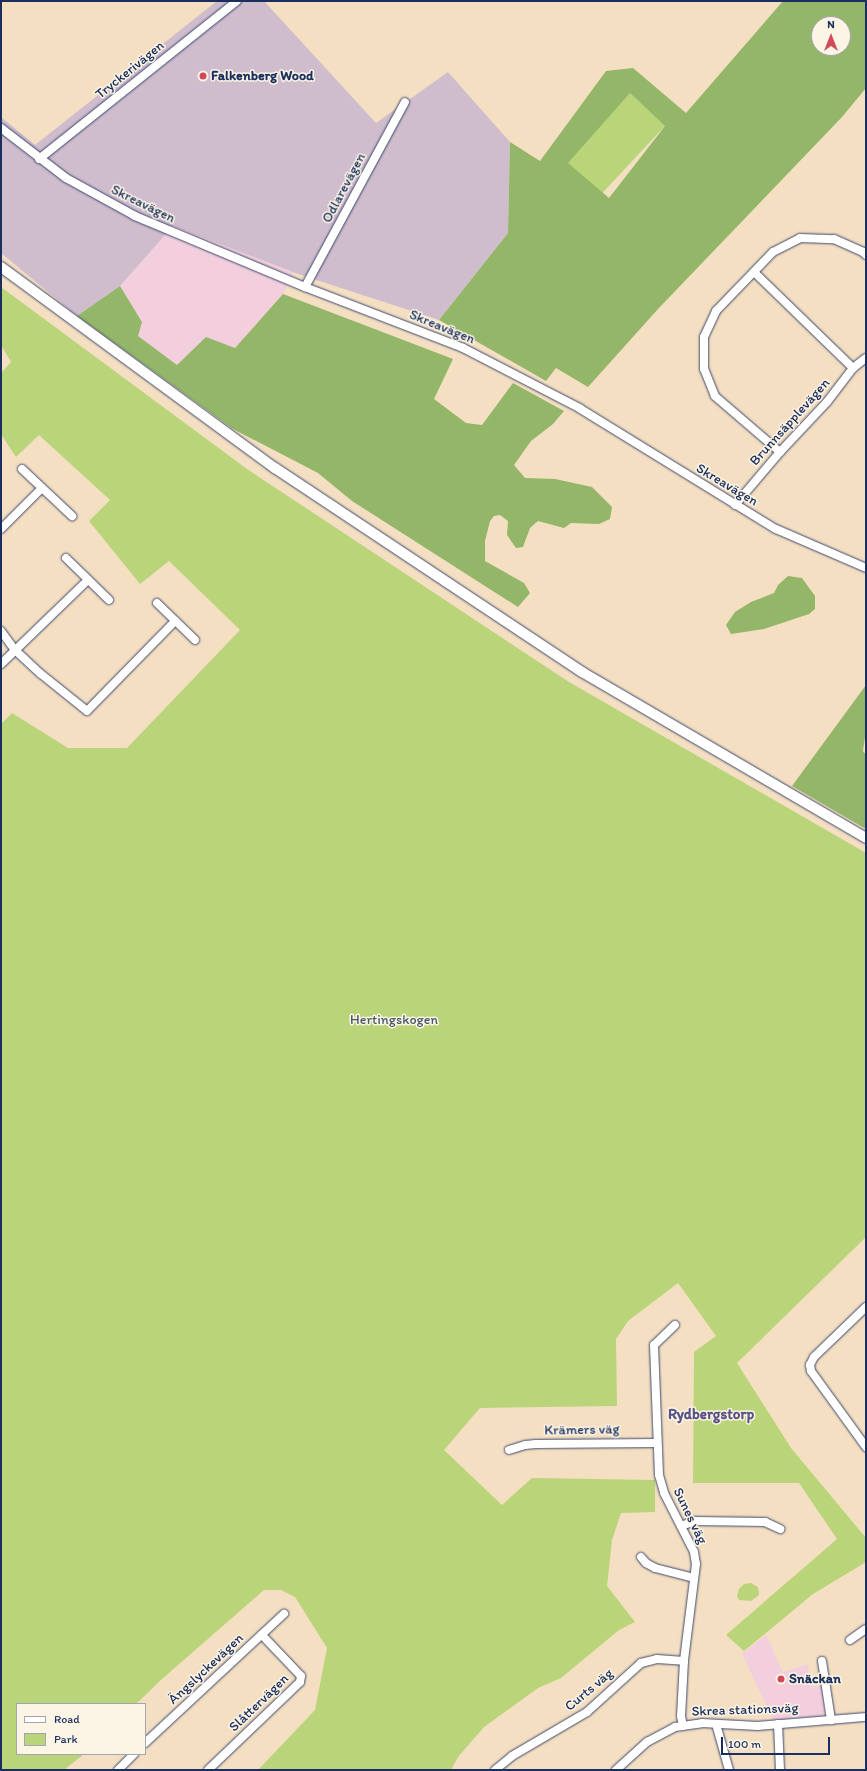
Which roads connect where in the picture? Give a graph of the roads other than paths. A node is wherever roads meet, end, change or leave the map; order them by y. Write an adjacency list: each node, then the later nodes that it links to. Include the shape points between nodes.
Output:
1 (237, 1): 4 (street, Tryckerivägen)
2 (405, 102): 8 (street, Odlarevägen)
3 (1, 128): 4 (street, Skreavägen)
4 (39, 159): 8 (street, Skreavägen, via 103,200 135,216)
5 (866, 255): 7 (street, via 834,239 800,238 772,252)
6 (1, 267): 27 (main road, via 276,468 582,672)
7 (754, 272): 10 (street); 11 (street, via 716,311 704,337 704,369 715,396)
8 (305, 287): 14 (street, Skreavägen, via 463,348 520,376 579,408)
9 (866, 358): 10 (street, Brunnsäpplevägen)
10 (853, 368): 11 (street, Brunnsäpplevägen, via 827,402)
11 (780, 452): 14 (street, Brunnsäpplevägen)
12 (22, 470): 13 (street)
13 (42, 488): 15 (street); 16 (street)
14 (735, 505): 18 (street, Skreavägen, via 776,529)
15 (72, 516)
16 (1, 529)
17 (66, 558): 19 (street)
18 (866, 568)
19 (88, 580): 20 (street); 25 (street)
20 (109, 600)
21 (157, 603): 22 (street)
22 (175, 621): 24 (street); 25 (street, via 87,711)
23 (1, 631): 25 (street)
24 (195, 640)
25 (15, 650): 26 (street)
26 (1, 664)
27 (866, 838)
28 (866, 1307): 31 (street, via 814,1357 810,1365 811,1371)
29 (674, 1325): 30 (street, Sunes väg, via 654,1344)
30 (658, 1443): 32 (street, Krämers väg, via 542,1444 525,1445); 33 (street, Sunes väg, via 660,1484)
31 (866, 1447)
32 (509, 1450)
33 (681, 1526): 34 (street, via 695,1521 765,1522); 36 (street, Sunes väg, via 694,1552)
34 (780, 1528)
35 (641, 1557): 36 (street, via 655,1568)
36 (694, 1578): 41 (street, Sunes väg)
37 (284, 1614): 39 (street, Ängslyckevägen)
38 (866, 1629): 40 (street)
39 (262, 1634): 48 (street, Ängslyckevägen); 51 (street, Slåttervägen, via 301,1676 300,1682)
40 (850, 1640)
41 (684, 1661): 47 (street, Sunes väg); 52 (street, Curts väg, via 657,1659 641,1663 587,1712 512,1756)
42 (822, 1661): 44 (street)
43 (866, 1717): 44 (street, Skrea stationsväg)
44 (831, 1720): 46 (street, Skrea stationsväg)
45 (716, 1724): 46 (street, Skrea stationsväg); 47 (street, Skrea stationsväg); 54 (street)
46 (778, 1724): 55 (street)
47 (683, 1726): 53 (street, Skrea stationsväg, via 659,1735)
48 (146, 1742)
49 (133, 1755): 50 (street)
50 (118, 1770)
51 (208, 1770)
52 (495, 1770)
53 (616, 1770)
54 (729, 1770)
55 (780, 1770)

